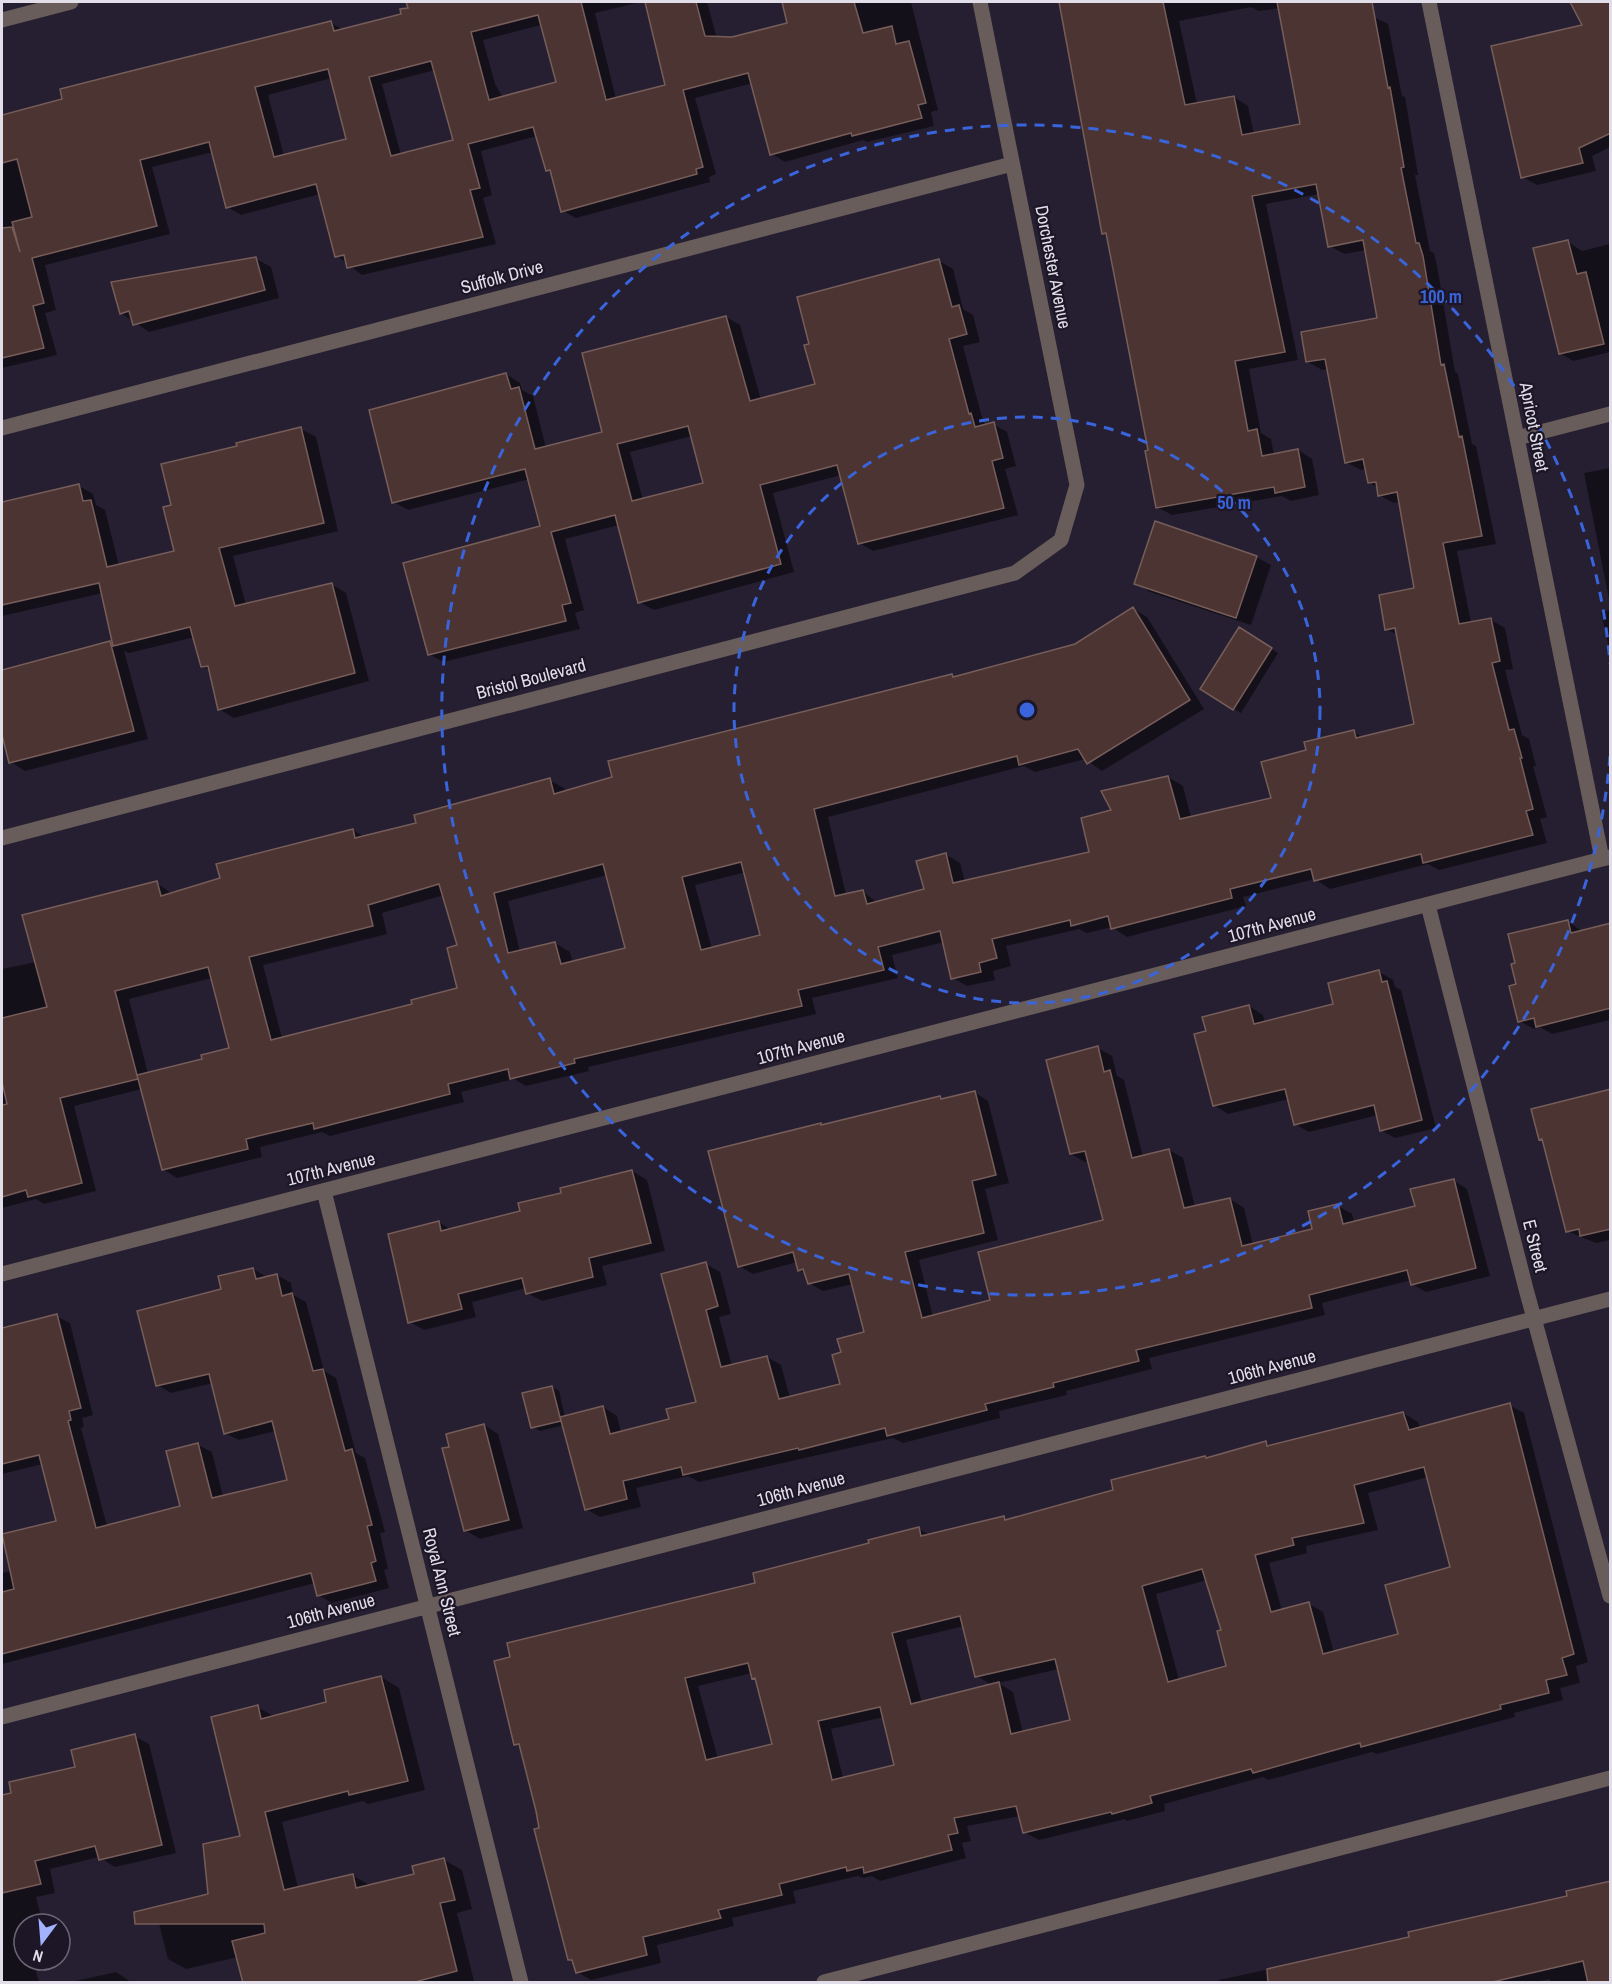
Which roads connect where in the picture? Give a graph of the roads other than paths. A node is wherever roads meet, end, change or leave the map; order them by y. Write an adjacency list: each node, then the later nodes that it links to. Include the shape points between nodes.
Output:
1 (71, 2): 4 (street)
2 (980, 2): 5 (street, Dorchester Avenue)
3 (1435, 4): 8 (street, Apricot Street)
4 (2, 20)
5 (1012, 164): 7 (street, Suffolk Drive); 9 (street, Dorchester Avenue, via 1077,485)
6 (1611, 414): 8 (street)
7 (2, 428)
8 (1517, 438): 11 (street, Apricot Street)
9 (1061, 540): 10 (street, Bristol Boulevard, via 1015,573)
10 (2, 838)
11 (1606, 858): 12 (street, 107th Avenue)
12 (1428, 905): 13 (street, 107th Avenue); 16 (street, E Street)
13 (324, 1191): 14 (street, 107th Avenue); 18 (street, Royal Ann Street)
14 (2, 1274)
15 (1611, 1299): 16 (street, 106th Avenue)
16 (1534, 1319): 17 (street, E Street); 18 (street, 106th Avenue)
17 (1611, 1596)
18 (428, 1606): 19 (street, 106th Avenue); 21 (street, Royal Ann Street)
19 (2, 1717)
20 (1611, 1778): 22 (street)
21 (521, 1983)
22 (824, 1983)

